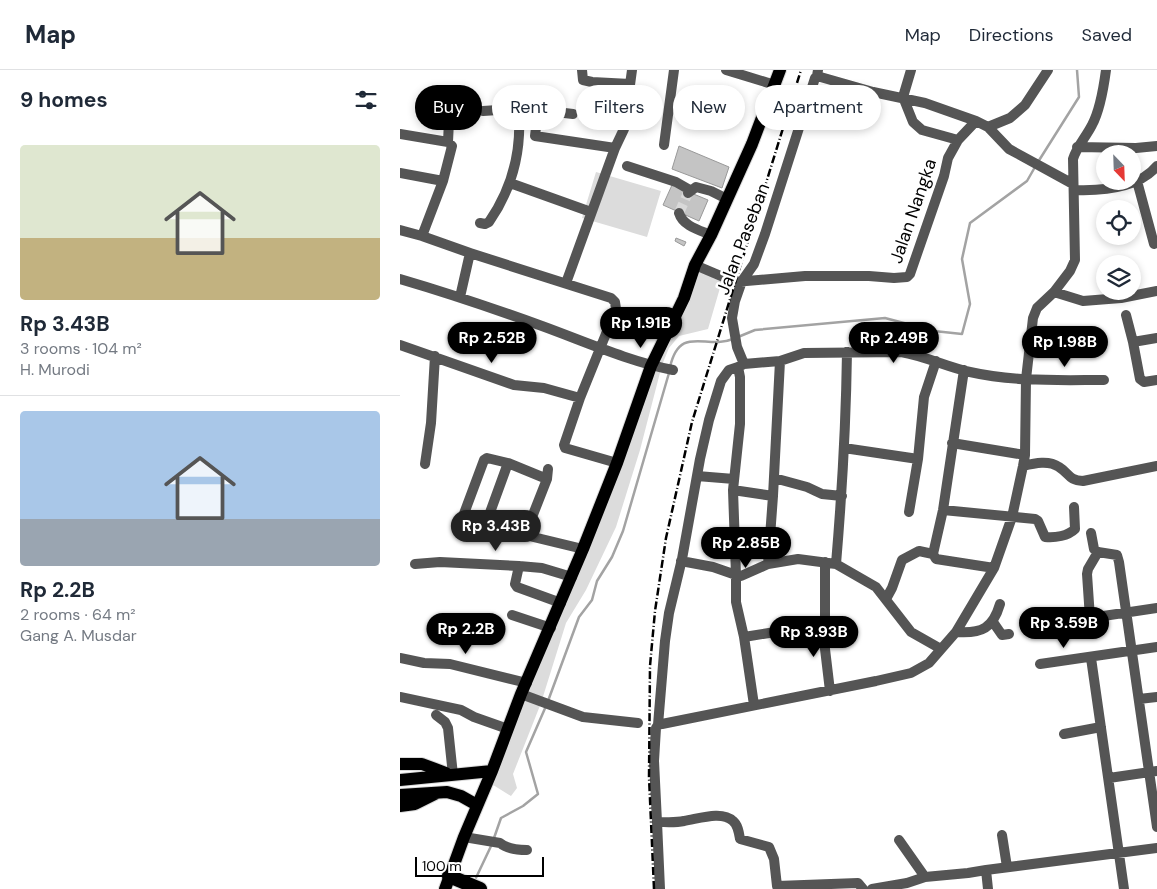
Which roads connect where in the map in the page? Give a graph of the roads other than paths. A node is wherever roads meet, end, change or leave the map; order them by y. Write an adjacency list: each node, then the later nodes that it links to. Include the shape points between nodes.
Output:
1 (582, 70): 10 (street, via 583,80)
2 (632, 70): 10 (street)
3 (674, 70): 24 (street)
4 (726, 70): 11 (street)
5 (780, 70): 11 (main road)
6 (911, 70): 12 (street)
7 (1048, 70): 17 (street, via 1025,105 1010,118)
8 (1106, 70): 26 (street, via 1094,123)
9 (818, 73): 12 (street, via 873,92); 49 (street, Jalan Paseban, via 765,234 754,264)
10 (630, 84): 27 (street, via 624,129)
11 (775, 85)
12 (903, 97): 16 (street); 22 (street, via 913,122 922,130)
13 (483, 111): 33 (street, via 510,106 519,116 516,160)
14 (566, 113): 15 (street)
15 (573, 114)
16 (976, 121): 17 (street); 22 (street, Jalan Nangka)
17 (988, 128): 34 (street, via 1009,149)
18 (449, 130): 23 (street)
19 (536, 130): 27 (street, via 535,136)
20 (757, 130): 37 (main road)
21 (400, 134): 23 (street)
22 (958, 140): 49 (street, Jalan Nangka, via 948,158 910,274 906,277 805,276)
23 (448, 142): 32 (street, via 452,149)
24 (664, 145)
25 (1157, 146): 26 (street)
26 (1077, 147): 34 (street, via 1073,160)
27 (615, 148): 38 (street)
28 (627, 166): 37 (street, via 676,182 689,191 696,187)
29 (1157, 166): 31 (street)
30 (400, 173): 32 (street)
31 (1141, 179)
32 (443, 181): 44 (street)
33 (510, 182): 38 (street); 40 (street, via 489,222)
34 (1074, 187): 35 (street); 52 (street, via 1075,260)
35 (1100, 190)
36 (1139, 190): 41 (street)
37 (727, 199): 43 (main road)
38 (591, 212): 50 (street)
39 (679, 213): 43 (street, via 687,224)
40 (480, 223)
41 (1154, 229): 45 (street)
42 (400, 230): 44 (street)
43 (711, 235): 47 (main road)
44 (422, 236): 46 (street)
45 (1154, 244)
46 (470, 253): 50 (street); 53 (street)
47 (695, 265): 49 (street, via 730,280); 63 (main road, via 684,298)
48 (400, 278): 53 (street)
49 (742, 281): 64 (street, Jalan Paseban, via 732,318)
50 (566, 283): 58 (street, via 615,302 616,308)
51 (1157, 291): 52 (street, via 1083,301)
52 (1054, 292): 67 (street, via 1037,308 1033,318)
53 (460, 297): 58 (street)
54 (1126, 315): 56 (street)
55 (1157, 338): 56 (street)
56 (1133, 342): 69 (street, via 1140,379 1144,382)
57 (400, 344): 60 (street)
58 (599, 349): 63 (street); 70 (street)
59 (847, 352): 61 (street, via 804,353); 62 (street, via 901,352); 72 (street)
60 (435, 356): 70 (street, via 514,385 544,388); 77 (street)
61 (780, 361): 64 (street); 81 (street)
62 (936, 361): 66 (street); 74 (street, via 924,397)
63 (651, 366): 65 (street); 76 (main road)
64 (741, 366): 80 (street, via 730,370 722,381 709,420); 82 (street, Jalan Paseban, via 740,424)
65 (669, 370)
66 (964, 370): 67 (street, via 1001,378); 71 (street)
67 (1026, 379): 68 (street); 73 (street)
68 (1104, 380)
69 (1157, 380)
70 (580, 398): 76 (street, via 565,448)
71 (952, 443): 73 (street); 86 (street)
72 (844, 448): 74 (street); 84 (street)
73 (1025, 455): 78 (street)
74 (918, 459): 87 (street)
75 (508, 463): 89 (street); 89 (street, via 489,458 484,460 462,519 464,525); 91 (street, via 548,474)
76 (617, 463): 92 (main road)
77 (425, 464)
78 (1023, 466): 79 (street, via 1041,462 1052,464 1072,479 1083,481); 88 (street)
79 (1157, 466)
80 (697, 476): 82 (street); 95 (street)
81 (774, 478): 83 (street); 84 (street, via 822,494)
82 (733, 485): 83 (street); 102 (street, Jalan Paseban)
83 (773, 496): 98 (street)
84 (842, 496): 99 (street)
85 (1074, 507): 88 (street, via 1073,532 1052,538 1045,536 1035,519)
86 (943, 510): 88 (street); 94 (street)
87 (909, 512)
88 (1012, 517): 101 (street)
89 (484, 529): 91 (street)
90 (1091, 533): 93 (street, via 1094,549)
91 (525, 534): 92 (street)
92 (584, 549): 103 (main road)
93 (1098, 552): 108 (street, via 1117,555); 111 (street, via 1087,574)
94 (933, 554): 101 (street, via 936,559); 104 (street, via 919,551 902,560)
95 (681, 561): 102 (street); 132 (street, via 665,641)
96 (825, 562): 98 (street, via 798,559); 99 (street); 113 (street)
97 (415, 564): 100 (street)
98 (768, 564): 102 (street, via 741,576)
99 (836, 564): 104 (street, via 876,587)
100 (519, 566): 103 (street, via 542,568); 105 (street, via 517,587)
101 (994, 568): 115 (street)
102 (736, 575): 117 (street, Jalan Paseban, via 736,602)
103 (572, 577): 105 (main road)
104 (886, 599): 119 (street, via 911,632)
105 (561, 603): 114 (main road)
106 (1000, 604): 112 (street)
107 (1157, 608): 108 (street)
108 (1126, 612): 111 (street); 120 (street)
109 (512, 615): 114 (street)
110 (1066, 615): 111 (street)
111 (1090, 618)
112 (993, 622): 115 (street, via 968,633); 116 (street, via 1002,636)
113 (825, 624): 117 (street); 125 (street)
114 (551, 628): 124 (main road)
115 (956, 632): 119 (street)
116 (1009, 634)
117 (744, 637): 129 (street, Jalan Paseban)
118 (1157, 647): 120 (street)
119 (942, 649): 125 (street, via 929,664 911,673)
120 (1132, 651): 122 (street); 128 (street)
121 (400, 658): 124 (street, via 450,664)
122 (1090, 658): 123 (street); 133 (street)
123 (1040, 664)
124 (524, 689): 131 (street, via 542,702 583,717); 134 (main road)
125 (830, 691): 129 (street)
126 (400, 697): 134 (street, via 460,710)
127 (1157, 697): 128 (street)
128 (1139, 699): 138 (street)
129 (754, 706): 132 (street)
130 (436, 715): 139 (street, via 448,728)
131 (638, 723)
132 (658, 725): 146 (street, via 654,761)
133 (1101, 727): 135 (street); 140 (street)
134 (508, 730): 137 (main road)
135 (1064, 734)
136 (400, 764): 139 (main road, via 422,764)
137 (492, 771): 139 (main road); 145 (main road)
138 (1153, 771): 140 (street); 147 (street)
139 (452, 775): 141 (main road)
140 (1109, 778): 153 (street)
141 (400, 780)
142 (439, 792): 143 (main road); 144 (main road, via 415,804); 145 (main road, via 455,793)
143 (400, 795)
144 (400, 806)
145 (477, 806): 149 (main road)
146 (657, 822): 159 (street); 160 (street, via 718,816 727,818 737,825 740,839 770,847 777,886 858,883)
147 (1157, 827)
148 (1002, 835): 154 (street)
149 (464, 836): 152 (street); 157 (main road)
150 (899, 840): 156 (street)
151 (1157, 848): 153 (street)
152 (527, 850)
153 (1120, 852): 154 (street); 163 (street)
154 (1007, 867): 155 (street)
155 (986, 870): 156 (street); 162 (street)
156 (925, 877): 161 (street)
157 (447, 882): 158 (highway, via 464,882)
158 (480, 889)
159 (660, 889)
160 (863, 889)
161 (872, 889)
162 (988, 889)
163 (1124, 889)

